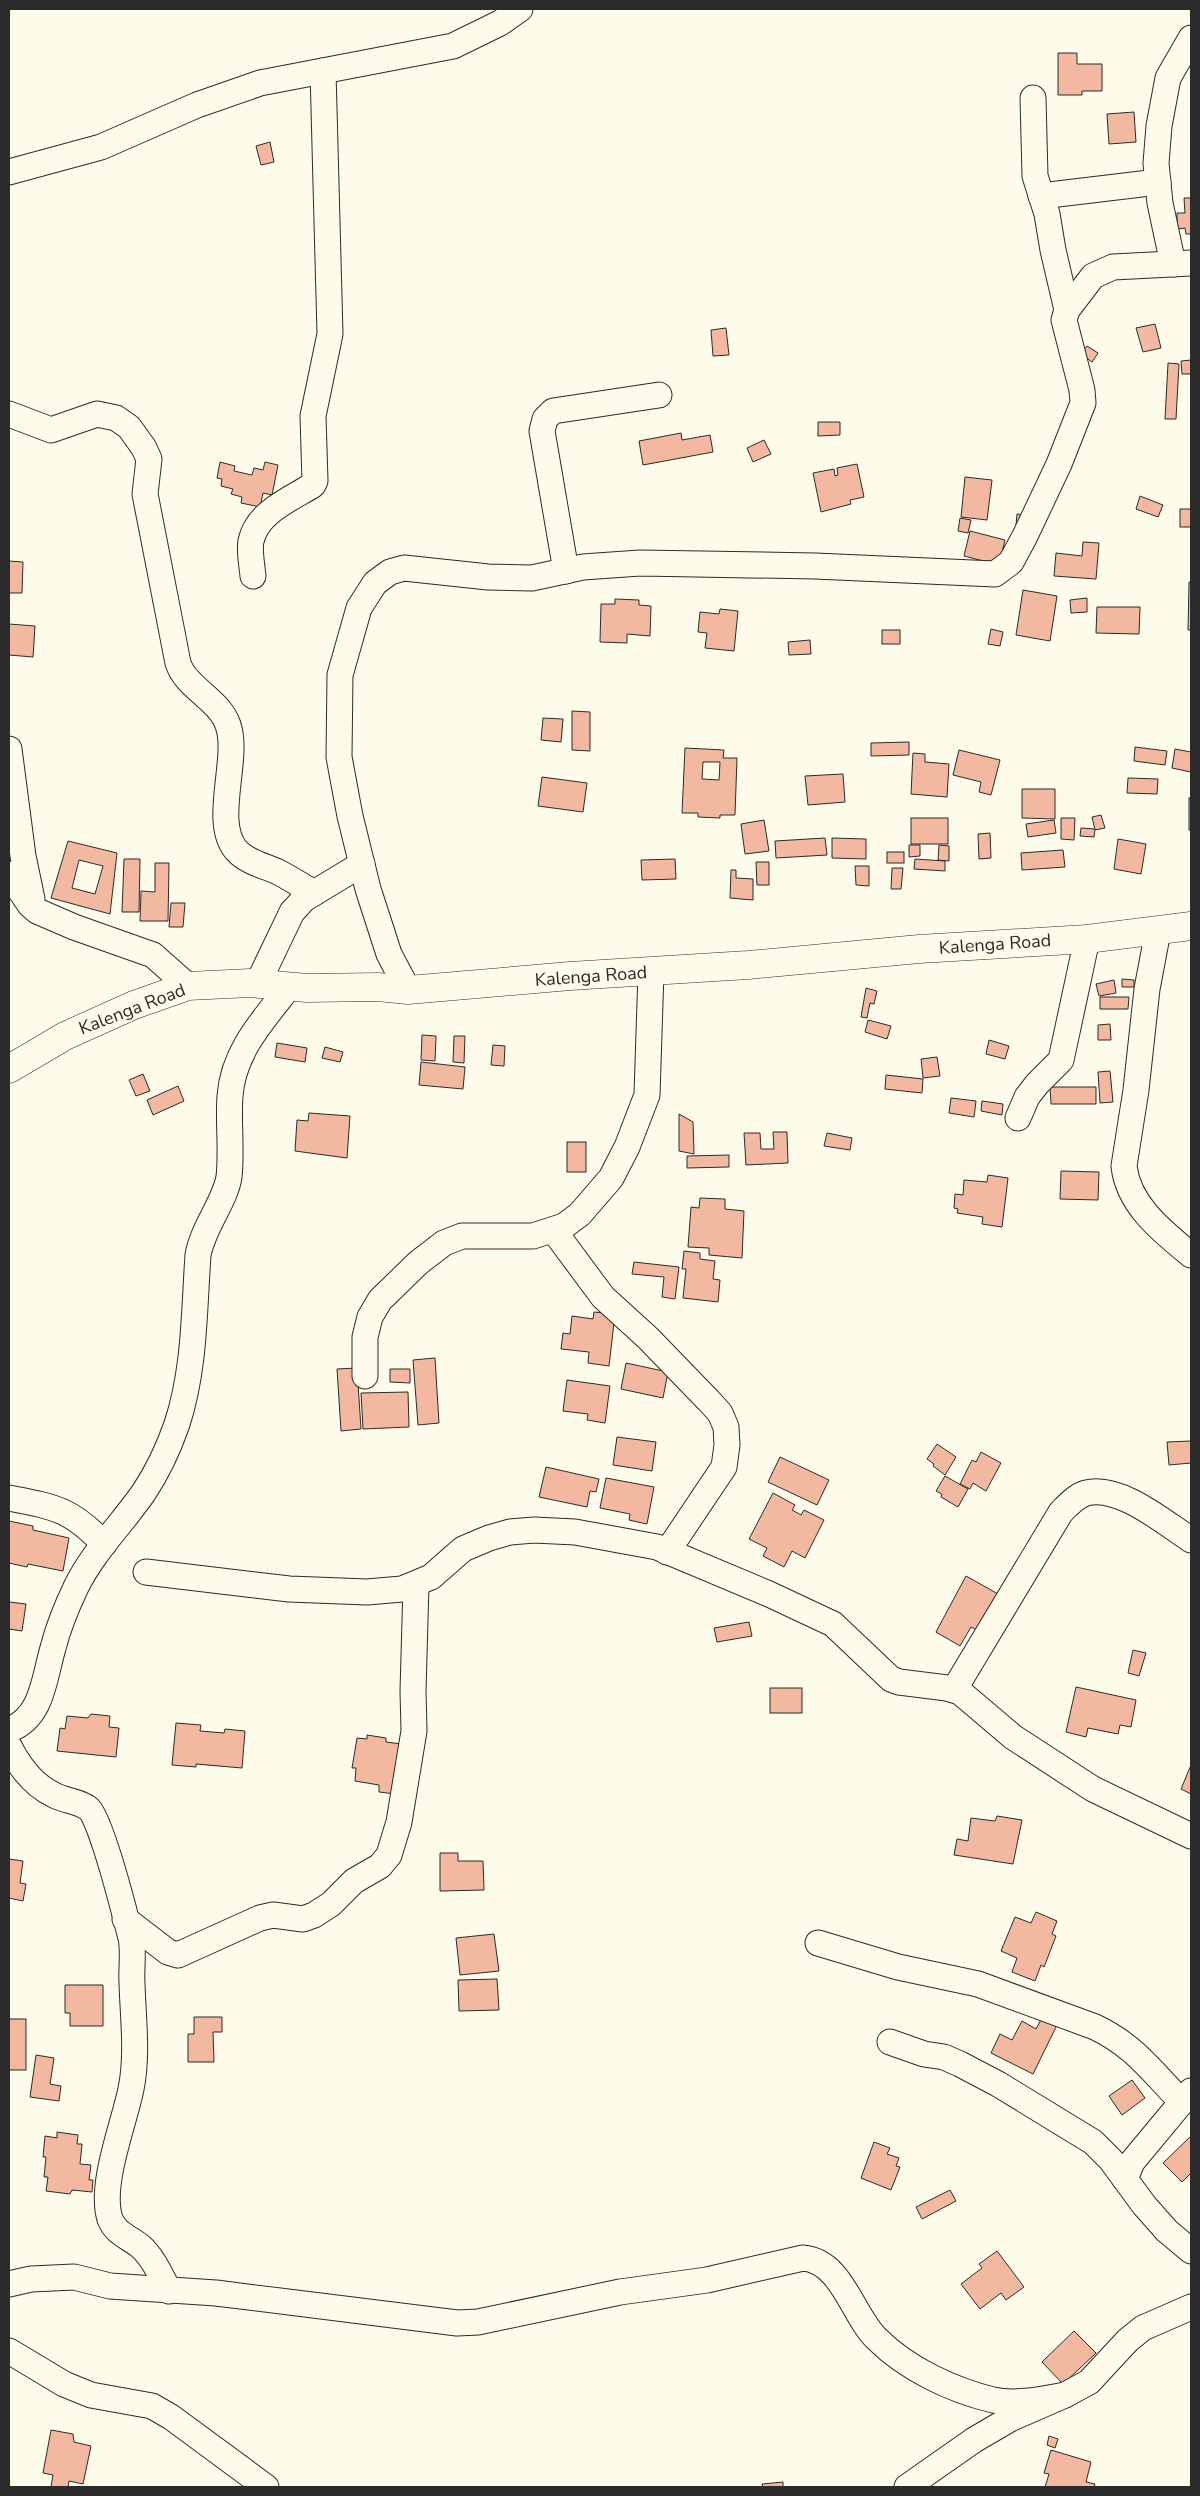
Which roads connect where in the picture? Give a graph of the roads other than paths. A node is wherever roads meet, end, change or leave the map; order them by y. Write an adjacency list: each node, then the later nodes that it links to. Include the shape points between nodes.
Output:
1 (520, 9): 3 (street, via 500,23 453,46)
2 (1191, 38): 6 (street, via 1168,78 1157,144)
3 (323, 71): 5 (street, via 260,84 197,105 101,147); 13 (street, via 330,334 313,416 315,481 259,523 251,541)
4 (1033, 98): 7 (street, via 1035,168)
5 (9, 172)
6 (1158, 182): 7 (street); 8 (street)
7 (1041, 196): 9 (street)
8 (1182, 263): 9 (street, via 1113,267 1093,276)
9 (1067, 310): 12 (street, via 1064,320 1083,404 1026,536 1012,562 1002,571 995,574 640,563)
10 (659, 396): 12 (street, via 553,411 545,419 542,431)
11 (9, 414): 17 (street, via 51,430 97,414 116,418 129,426 144,448 148,459 145,494 178,663 184,674 223,714 230,735 232,745 226,800 231,840 244,857)
12 (566, 570): 15 (street, via 523,578 404,568 390,572 375,583 359,608 340,675 340,758)
13 (253, 576)
14 (9, 749): 18 (street, via 23,856)
15 (362, 864): 17 (street); 26 (street, via 389,954)
16 (9, 874): 18 (street)
17 (314, 893): 23 (street, via 304,898 292,912)
18 (34, 909): 24 (street, via 74,927 153,954)
19 (1191, 926): 20 (main road, Kalenga Road)
20 (1158, 931): 21 (main road, Kalenga Road); 30 (street, via 1146,989 1136,1090 1124,1166 1138,1202 1158,1228)
21 (1087, 939): 22 (main road, Kalenga Road, via 919,949); 28 (street, via 1061,1060 1032,1090)
22 (651, 972): 26 (main road, Kalenga Road); 29 (street, via 647,1095 627,1148 611,1178 580,1214)
23 (258, 983): 24 (main road, Kalenga Road); 25 (main road, Kalenga Road)
24 (188, 986): 27 (main road, Kalenga Road, via 134,1005 64,1036)
25 (289, 986): 26 (main road, Kalenga Road); 34 (street, via 236,1063 230,1094 228,1178 201,1238 190,1369 178,1422 145,1490)
26 (408, 990)
27 (9, 1069)
28 (1018, 1118)
29 (554, 1230): 31 (street, via 533,1236 462,1236 444,1243 418,1263 380,1300 370,1317 365,1338); 35 (street, via 603,1297 720,1412 726,1427 724,1467)
30 (1191, 1255)
31 (365, 1376)
32 (9, 1498): 34 (street, via 62,1510 88,1527)
33 (1191, 1540): 38 (street, via 1123,1498 1097,1492 1080,1495 1061,1512)
34 (104, 1544): 39 (street, via 76,1588 53,1647 37,1705 25,1721)
35 (667, 1552): 37 (street, via 657,1547 575,1532 510,1532 463,1549 431,1577); 38 (street, via 833,1624 891,1679)
36 (146, 1572): 37 (street, via 289,1589 367,1592)
37 (416, 1585): 42 (street, via 414,1730 399,1822 386,1860 354,1881 331,1904 314,1915 303,1919 260,1918 178,1955 168,1952)
38 (954, 1690): 41 (street, via 1013,1737 1093,1789)
39 (9, 1730)
40 (9, 1746): 42 (street, via 17,1764 38,1784 54,1796 84,1805 96,1817)
41 (1191, 1836)
42 (125, 1919): 49 (street, via 131,1940 135,2025 132,2088 112,2164 108,2208 118,2233 140,2246)
43 (818, 1943): 45 (street, via 898,1967 978,1984 1095,2027 1111,2034)
44 (890, 2042): 46 (street, via 944,2057 998,2084 1093,2142)
45 (1186, 2096): 46 (street, via 1132,2162)
46 (1125, 2179): 47 (street, via 1167,2232)
47 (1191, 2251)
48 (9, 2284): 49 (street, via 61,2276 110,2286)
49 (169, 2291): 52 (street, via 216,2293 457,2323 520,2314 620,2292 707,2280 812,2258 835,2276 875,2338 904,2362 949,2384 995,2400 1036,2400)
50 (1191, 2307): 52 (street, via 1142,2328 1089,2382)
51 (9, 2351): 53 (street, via 64,2384 91,2395 152,2406)
52 (1065, 2395): 54 (street, via 1010,2419)
53 (266, 2487)
54 (907, 2487)

